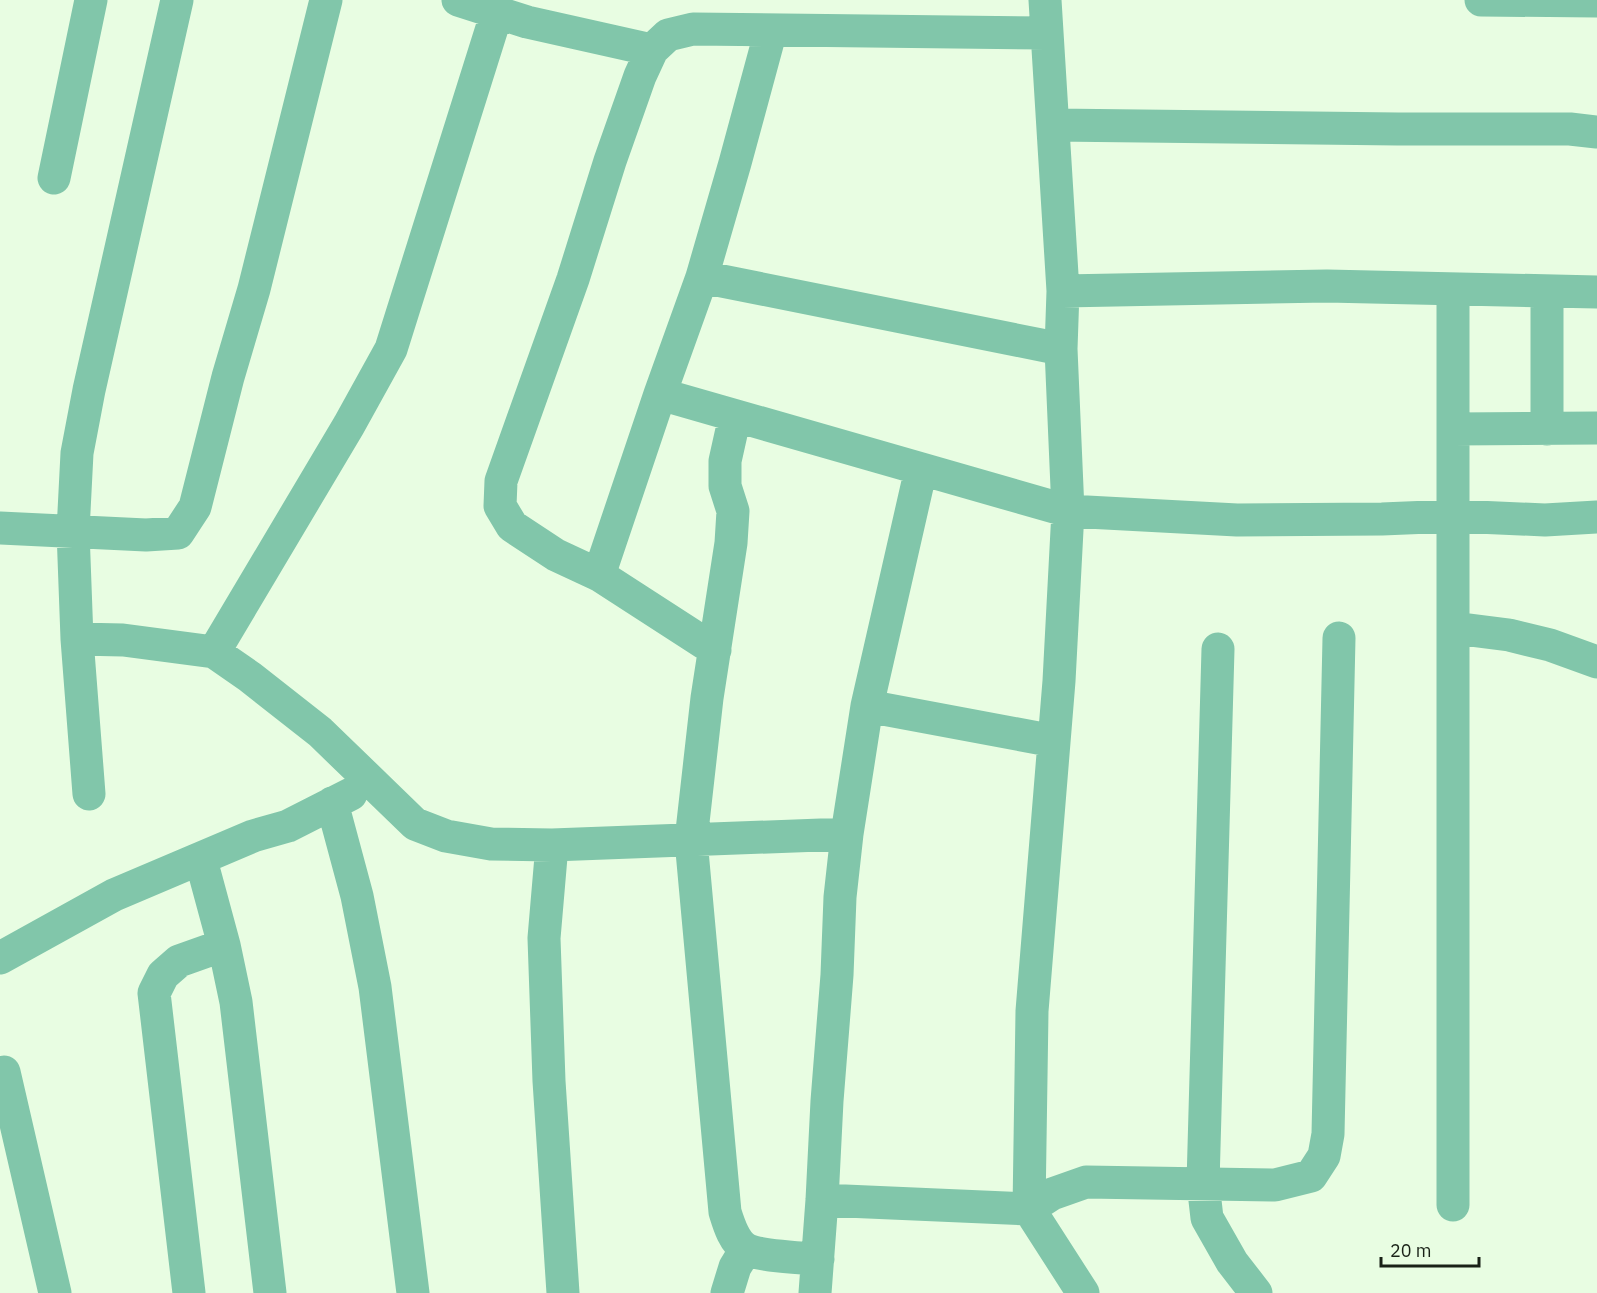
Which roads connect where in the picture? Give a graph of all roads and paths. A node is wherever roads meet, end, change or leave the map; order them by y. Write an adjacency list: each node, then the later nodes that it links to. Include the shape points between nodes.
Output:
1 (91, 0): 14 (street)
2 (177, 0): 31 (street, via 88,390 77,453)
3 (326, 0): 31 (street, via 195,507 178,533)
4 (458, 0): 8 (street)
5 (1045, 0): 10 (street)
6 (1481, 0): 7 (street)
7 (1597, 1)
8 (518, 11): 11 (street); 38 (street, via 391,349)
9 (771, 30): 10 (street); 11 (street, via 693,30 668,35); 15 (street)
10 (1046, 33): 12 (street)
11 (651, 50): 32 (street, via 501,481 500,506 512,526 556,555)
12 (1054, 125): 13 (street); 17 (street)
13 (1597, 132)
14 (54, 178)
15 (702, 276): 20 (street); 21 (street)
16 (1453, 289): 17 (street, via 1327,286); 18 (street); 24 (street)
17 (1063, 291): 20 (street)
18 (1547, 291): 19 (street); 25 (street)
19 (1597, 292)
20 (1061, 349): 27 (street)
21 (660, 394): 22 (street); 32 (street)
22 (735, 416): 26 (street); 36 (street, via 725,461 725,486 733,511 732,543)
23 (1597, 428): 25 (street)
24 (1453, 429): 25 (street); 28 (street)
25 (1547, 429)
26 (921, 469): 27 (street); 40 (street)
27 (1068, 511): 28 (street, via 1237,520); 41 (street)
28 (1454, 516): 29 (street, via 1545,520); 33 (street)
29 (1597, 517)
30 (0, 528): 31 (street)
31 (73, 531): 35 (street)
32 (599, 575): 36 (street)
33 (1454, 628): 39 (street, via 1509,635); 54 (street)
34 (1339, 638): 52 (street, via 1328,1134 1324,1156 1311,1176 1275,1185)
35 (77, 639): 38 (street, via 123,640); 43 (street)
36 (715, 650): 46 (street)
37 (1218, 650): 52 (street)
38 (214, 652): 42 (street, via 307,721)
39 (1597, 662)
40 (867, 706): 41 (street); 45 (street)
41 (1054, 741): 55 (street, via 1032,1011)
42 (373, 782): 44 (street); 47 (street, via 415,824 446,836 491,844)
43 (89, 794)
44 (332, 803): 48 (street, via 288,826 253,836); 61 (street, via 357,896 375,987)
45 (847, 834): 46 (street); 53 (street)
46 (691, 840): 47 (street); 56 (street, via 725,1212 732,1233)
47 (552, 845): 62 (street, via 544,938)
48 (201, 860): 49 (street); 50 (street, via 114,895)
49 (224, 945): 59 (street, via 179,961 163,975 154,993); 60 (street, via 236,1002)
50 (0, 958)
51 (4, 1072): 58 (street)
52 (1203, 1183): 55 (street, via 1086,1182 1052,1194); 66 (street, via 1207,1218 1232,1262)
53 (822, 1200): 55 (street); 57 (street)
54 (1453, 1205)
55 (1029, 1209): 65 (street)
56 (746, 1249): 57 (street); 63 (street)
57 (818, 1259): 64 (street)
58 (55, 1293)
59 (189, 1293)
60 (270, 1293)
61 (413, 1293)
62 (563, 1293)
63 (727, 1293)
64 (815, 1293)
65 (1083, 1293)
66 (1256, 1293)

